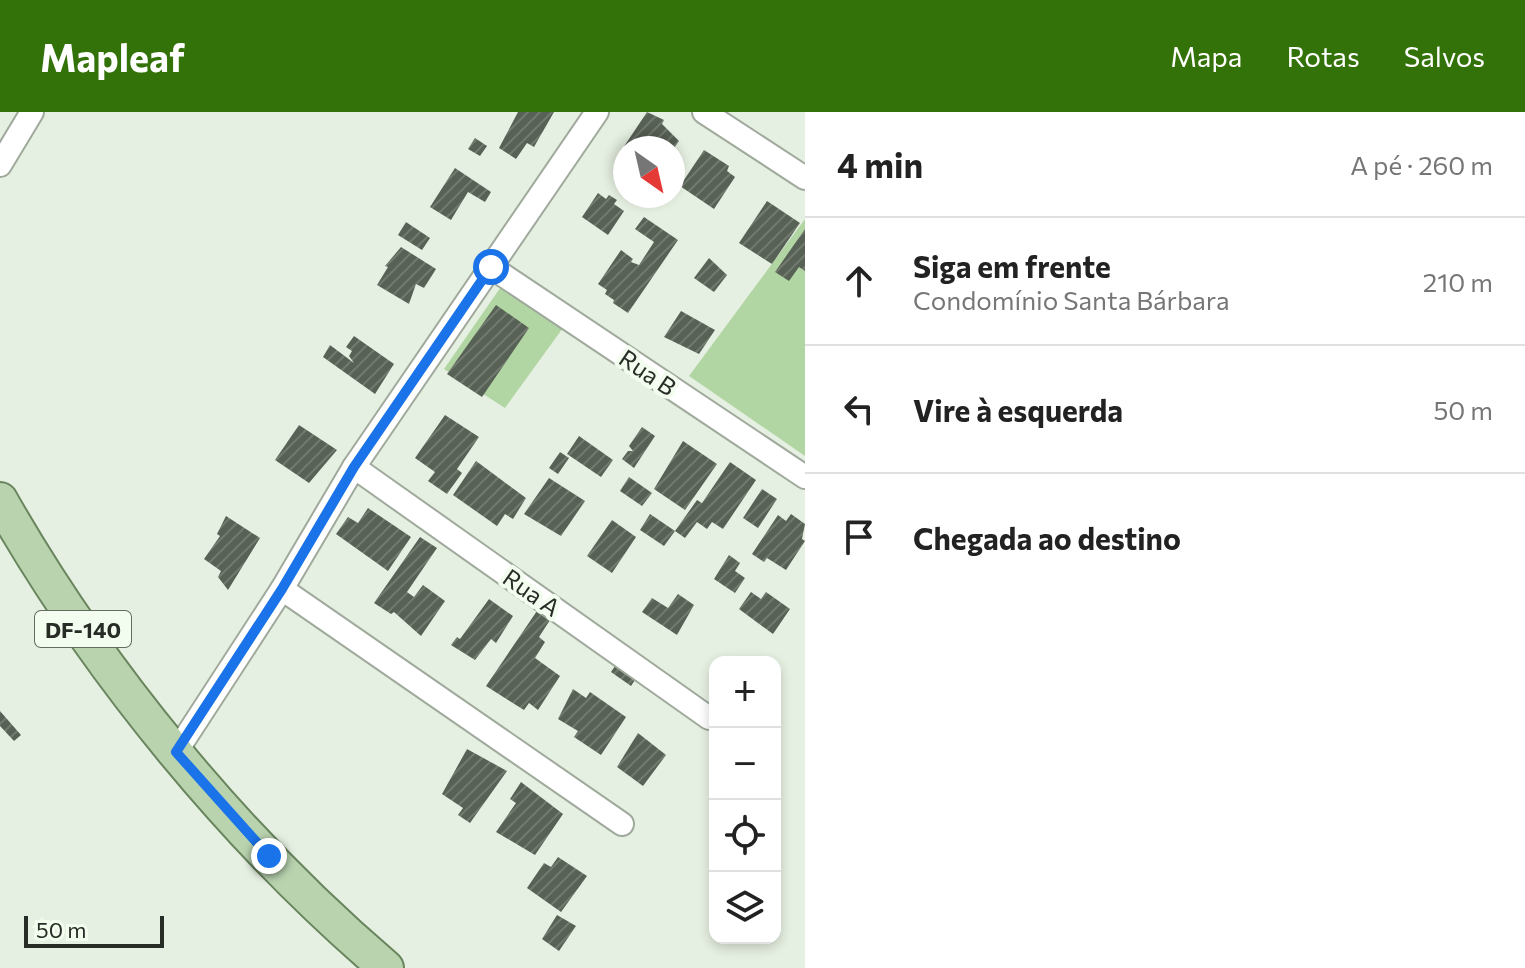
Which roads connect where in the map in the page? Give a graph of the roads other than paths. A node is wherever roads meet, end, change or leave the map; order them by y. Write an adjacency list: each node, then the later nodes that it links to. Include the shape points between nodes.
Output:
1 (32, 112): 4 (street)
2 (597, 112): 6 (street)
3 (704, 112): 5 (street)
4 (0, 165)
5 (805, 178)
6 (491, 267): 7 (street); 8 (street, Rua B)
7 (354, 467): 11 (street); 12 (street, Rua A)
8 (805, 477)
9 (0, 500): 13 (main road, DF-140, via 93,644)
10 (0, 544): 15 (main road, DF-140, via 77,660 158,764 252,869)
11 (282, 589): 13 (street); 14 (street)
12 (709, 718)
13 (176, 752): 16 (main road, DF-140, via 269,856)
14 (622, 824)
15 (353, 968)
16 (386, 968)

